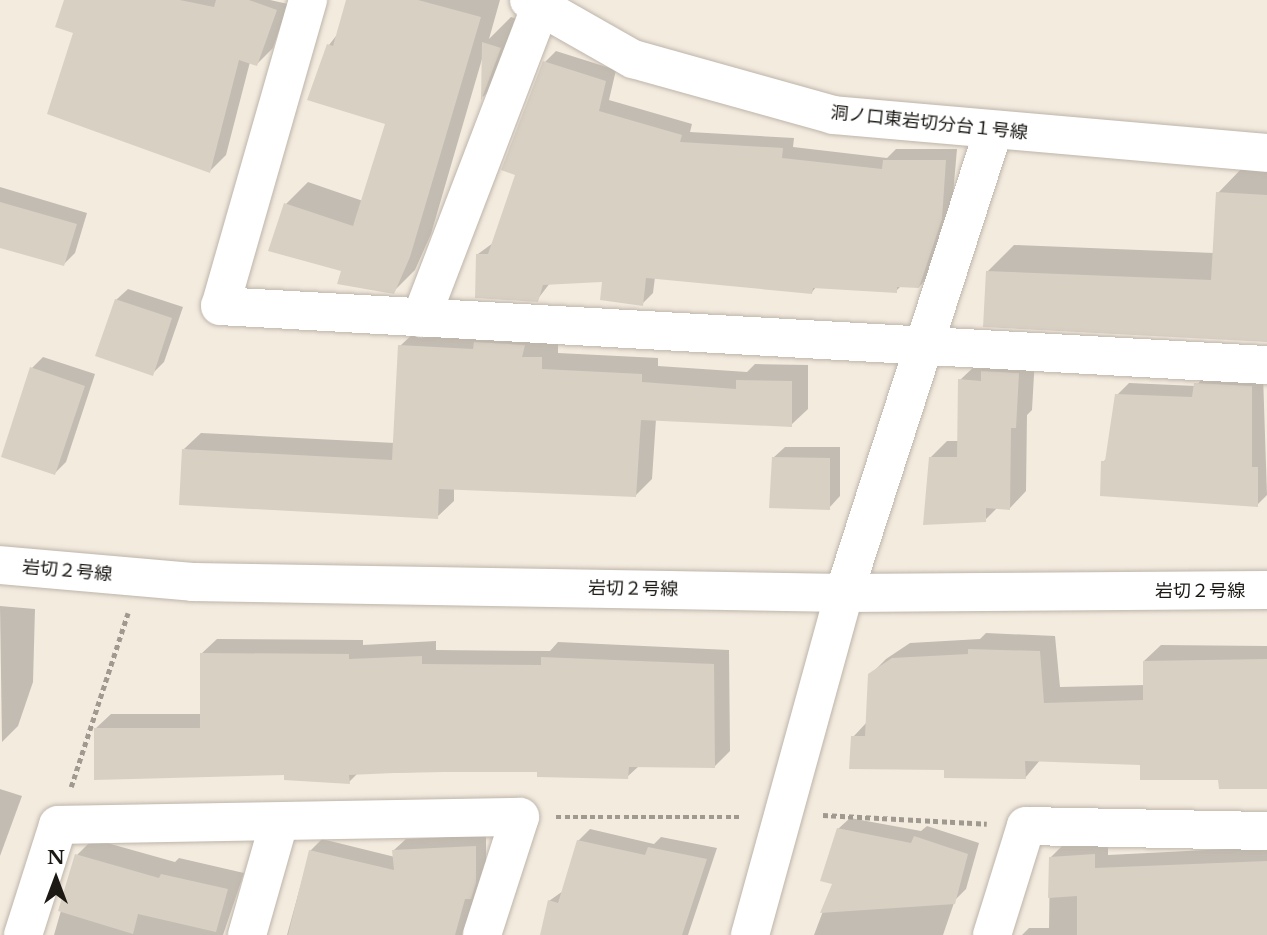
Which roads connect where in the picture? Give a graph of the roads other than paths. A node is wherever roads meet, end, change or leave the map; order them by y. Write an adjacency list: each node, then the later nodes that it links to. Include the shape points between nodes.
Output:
1 (307, 0): 5 (street, via 219,306)
2 (534, 4): 3 (street, 洞ノ口東岩切分台１号線, via 633,59 834,115); 5 (street)
3 (993, 132): 4 (street, 洞ノ口東岩切分台１号線); 6 (street)
4 (1267, 153)
5 (421, 318): 6 (street)
6 (924, 344): 7 (street); 10 (street)
7 (1267, 365)
8 (0, 565): 10 (street, 岩切２号線, via 193,582)
9 (1267, 590): 10 (street, 岩切２号線)
10 (844, 593): 16 (street)
11 (279, 823): 13 (street, via 58,825); 14 (street); 15 (street, via 520,817)
12 (1267, 831): 17 (street, via 1026,826)
13 (23, 935)
14 (247, 935)
15 (482, 935)
16 (750, 935)
17 (992, 935)

